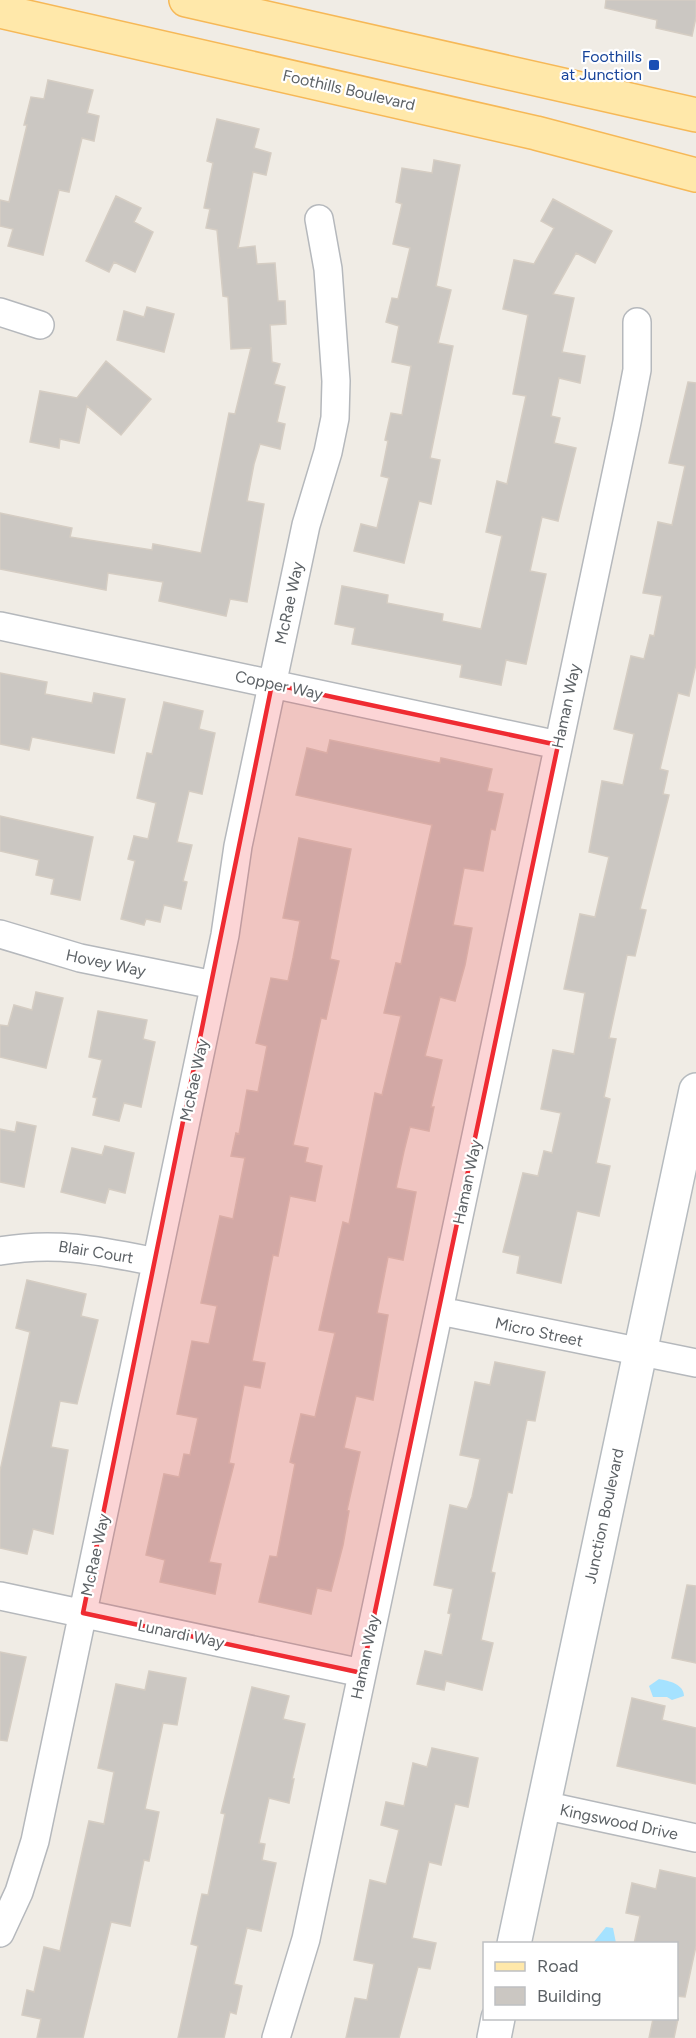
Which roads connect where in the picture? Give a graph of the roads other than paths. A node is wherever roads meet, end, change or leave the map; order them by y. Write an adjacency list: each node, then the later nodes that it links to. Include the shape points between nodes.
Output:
1 (186, 0): 3 (main road)
2 (1, 16): 4 (main road, Foothills Boulevard, via 536,133)
3 (696, 115)
4 (696, 175)
5 (319, 219): 10 (street, McRae Way, via 328,269 335,418 306,525)
6 (0, 312): 8 (street)
7 (637, 322): 11 (street, Haman Way, via 637,370)
8 (40, 325)
9 (0, 626): 10 (street, Copper Way)
10 (272, 684): 11 (street, Copper Way); 13 (street, McRae Way)
11 (558, 745): 17 (street, Haman Way)
12 (0, 934): 13 (street, Hovey Way, via 80,958)
13 (214, 985): 16 (street, McRae Way)
14 (696, 1090): 18 (main road, Junction Boulevard)
15 (0, 1251): 16 (street, Blair Court, via 32,1245 67,1245)
16 (156, 1262): 21 (street, McRae Way)
17 (440, 1311): 18 (street, Micro Street); 22 (street, Haman Way)
18 (639, 1352): 19 (street, Micro Street); 23 (main road, Junction Boulevard)
19 (696, 1363)
20 (0, 1596): 21 (street, Lunardi Way)
21 (83, 1613): 22 (street, Lunardi Way); 25 (street, McRae Way, via 35,1841 19,1892)
22 (362, 1673): 28 (street, Haman Way, via 306,1939)
23 (543, 1805): 24 (street, Kingswood Drive); 26 (main road, Junction Boulevard)
24 (696, 1838)
25 (0, 1933)
26 (514, 1942)
27 (498, 2020): 29 (main road)
28 (276, 2038)
29 (494, 2038)

